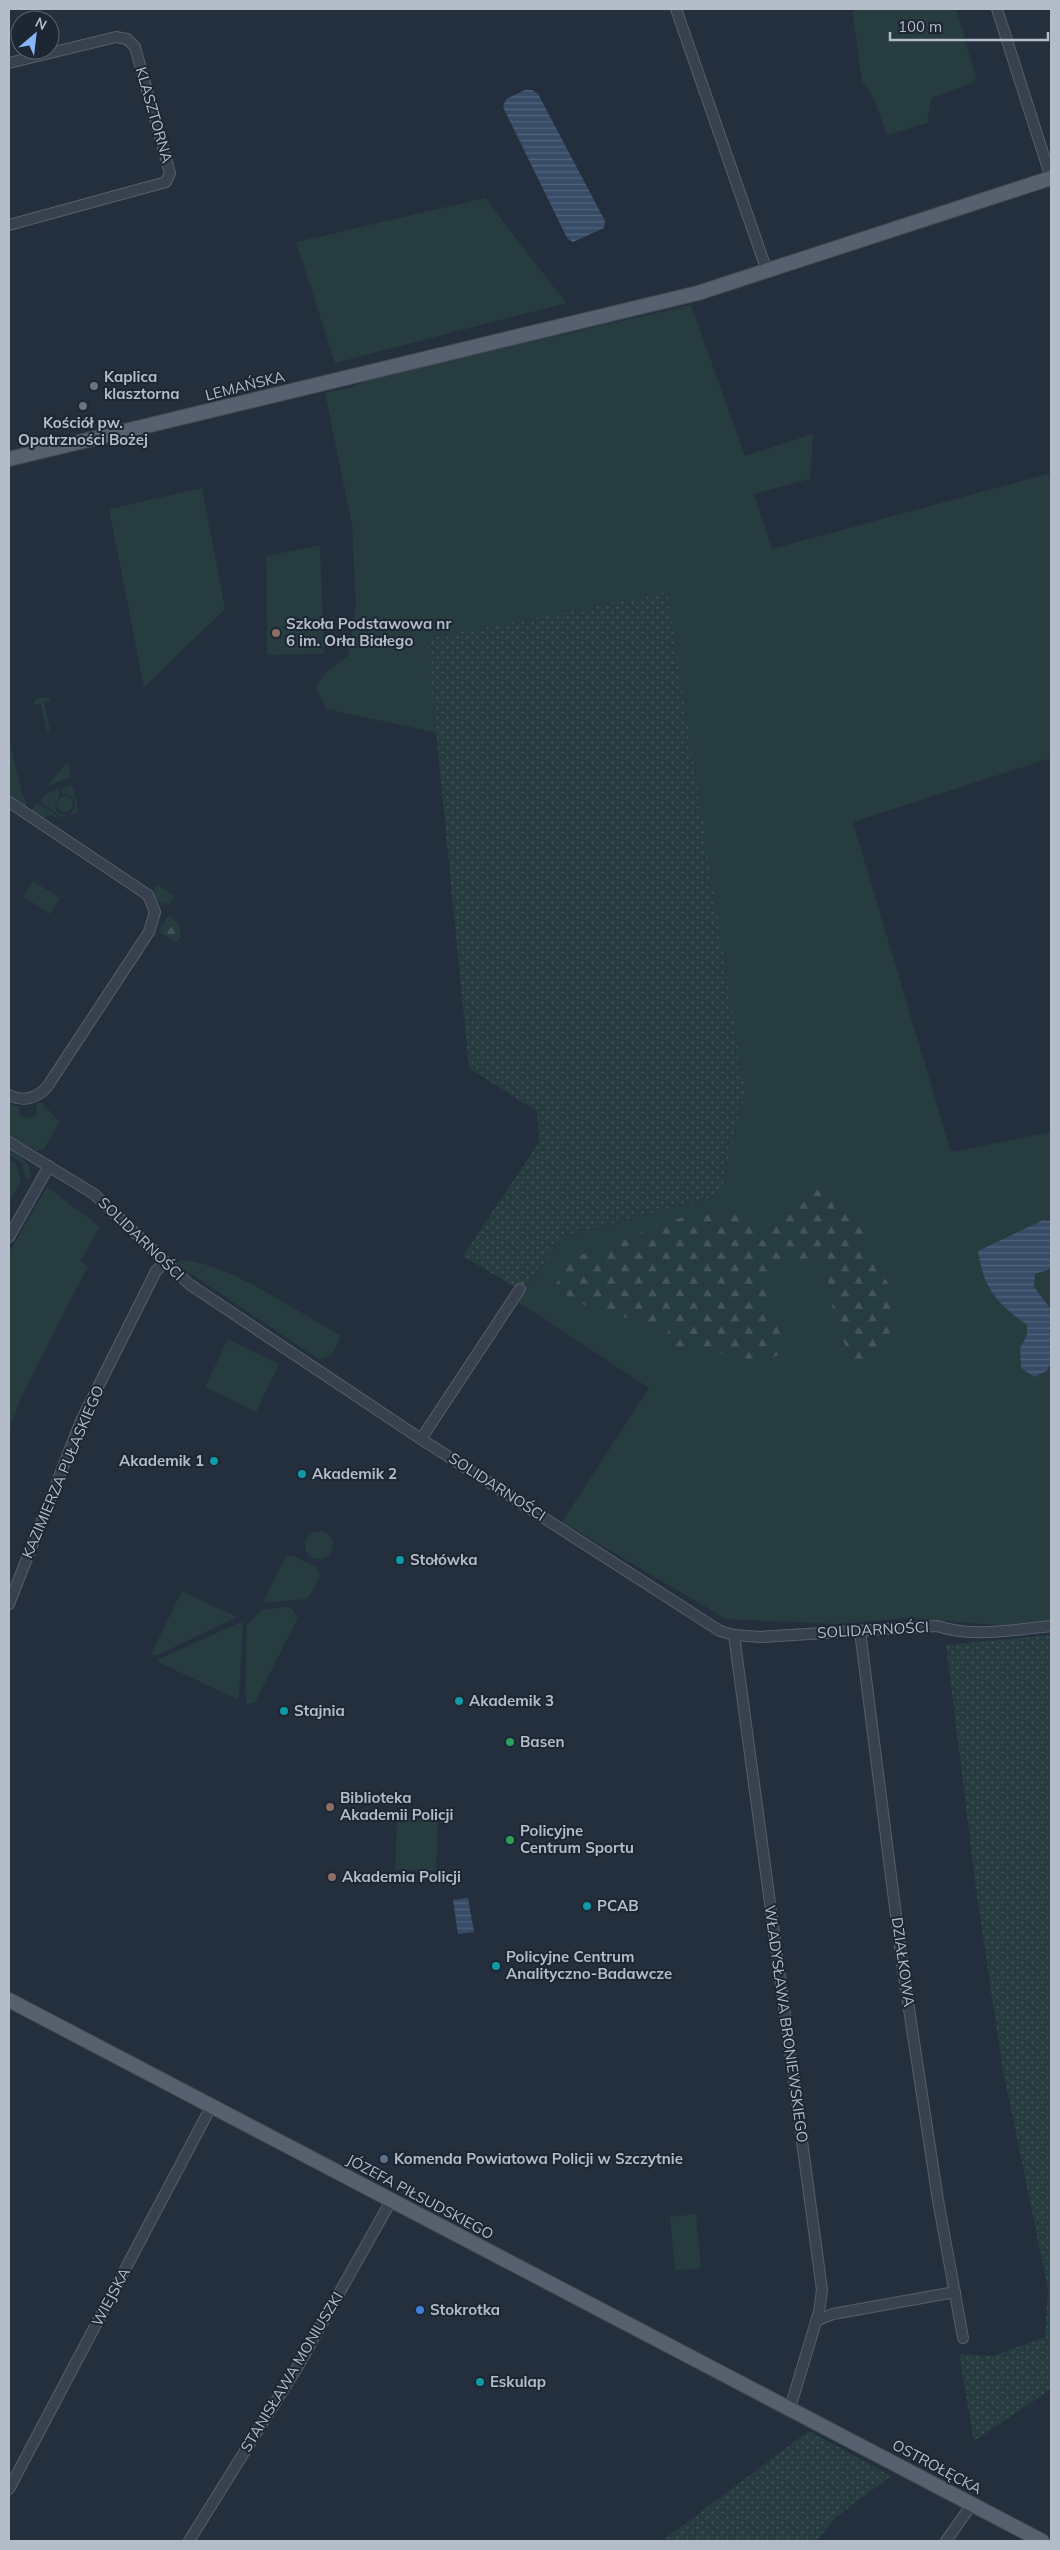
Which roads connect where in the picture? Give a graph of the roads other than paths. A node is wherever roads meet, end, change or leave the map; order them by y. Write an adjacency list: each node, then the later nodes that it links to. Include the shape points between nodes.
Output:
1 (676, 9): 6 (street)
2 (997, 9): 4 (street)
3 (9, 63): 5 (street, KLASZTORNA, via 116,37 127,39 135,47 170,173 166,182)
4 (1051, 178): 6 (main road, LEMAŃSKA)
5 (9, 225)
6 (767, 271): 7 (main road, LEMAŃSKA, via 659,303)
7 (9, 459)
8 (9, 802): 9 (street, via 148,895 155,912 149,932 47,1087 28,1099)
9 (9, 1095)
10 (9, 1142): 11 (street, SOLIDARNOŚCI)
11 (49, 1166): 12 (street); 13 (street, SOLIDARNOŚCI, via 94,1194)
12 (9, 1237)
13 (164, 1263): 15 (street, SOLIDARNOŚCI, via 189,1284); 16 (street, KAZIMIERZA PUŁASKIEGO, via 156,1271 81,1421)
14 (520, 1289): 15 (street)
15 (421, 1439): 19 (street, SOLIDARNOŚCI, via 667,1599 720,1631)
16 (9, 1604)
17 (1051, 1626): 18 (street, SOLIDARNOŚCI, via 976,1634 937,1626)
18 (860, 1631): 19 (street, SOLIDARNOŚCI, via 760,1637); 23 (street, DZIAŁKOWA, via 902,1963)
19 (734, 1635): 24 (street, WŁADYSŁAWA BRONIEWSKIEGO, via 822,2290)
20 (9, 2000): 21 (main road, JÓZEFA PIŁSUDSKIEGO)
21 (212, 2105): 22 (main road, JÓZEFA PIŁSUDSKIEGO); 28 (street, WIEJSKA)
22 (392, 2201): 26 (main road, JÓZEFA PIŁSUDSKIEGO); 30 (street, STANISŁAWA MONIUSZKI, via 298,2366)
23 (955, 2292): 24 (street, via 833,2314); 25 (street, DZIAŁKOWA)
24 (816, 2321): 26 (street, WŁADYSŁAWA BRONIEWSKIEGO)
25 (963, 2338)
26 (790, 2408): 27 (main road, JÓZEFA PIŁSUDSKIEGO)
27 (817, 2422): 29 (main road, OSTROŁĘCKA)
28 (9, 2489)
29 (972, 2504): 31 (street); 32 (main road, OSTROŁĘCKA)
30 (189, 2541)
31 (946, 2541)
32 (1042, 2541)

